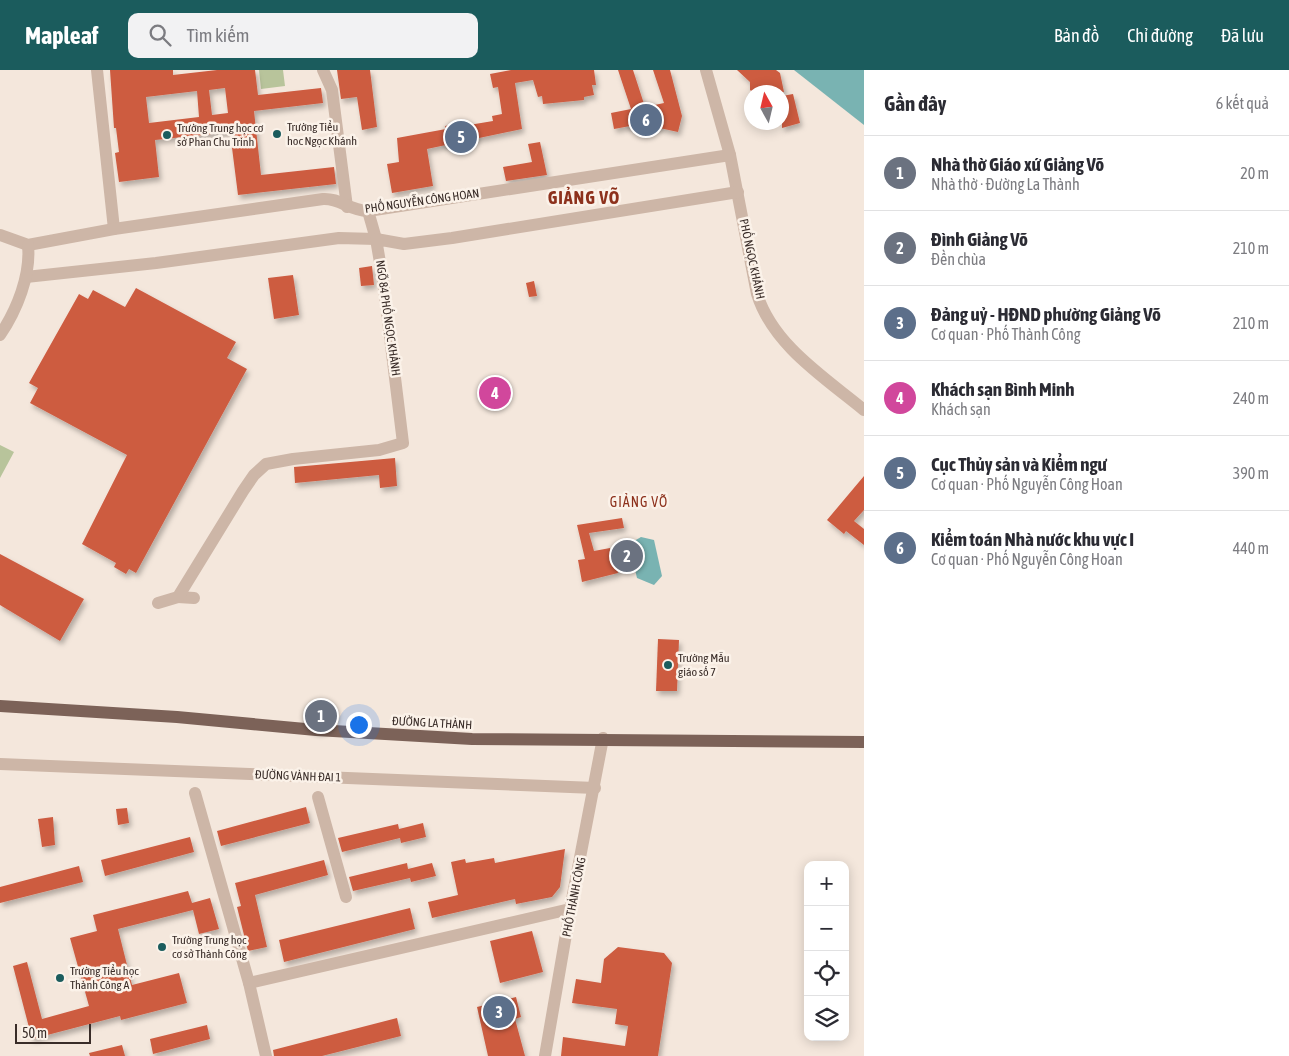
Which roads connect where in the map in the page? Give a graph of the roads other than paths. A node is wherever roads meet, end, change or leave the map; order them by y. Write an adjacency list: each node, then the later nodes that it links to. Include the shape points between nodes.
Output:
1 (97, 70): 8 (street)
2 (323, 70): 6 (street, via 332,90)
3 (706, 70): 4 (street, PHỐ NGỌC KHÁNH)
4 (730, 155): 5 (street, PHỐ NGỌC KHÁNH); 7 (street, PHỐ NGUYỄN CÔNG HOAN)
5 (738, 192): 10 (street, NGÕ 84 PHỐ NGỌC KHÁNH, via 452,238 404,244); 14 (street, PHỐ NGỌC KHÁNH, via 756,294 769,321 791,348)
6 (347, 207): 7 (street, PHỐ NGUYỄN CÔNG HOAN); 8 (street, PHỐ NGUYỄN CÔNG HOAN, via 336,200 323,199)
7 (368, 211): 10 (street)
8 (114, 229): 11 (street, PHỐ NGUYỄN CÔNG HOAN)
9 (0, 235): 11 (street)
10 (376, 239): 12 (street, via 339,238); 15 (street, NGÕ 84 PHỐ NGỌC KHÁNH, via 403,443 379,450 266,464 243,490)
11 (28, 245): 12 (street)
12 (26, 277): 13 (street)
13 (0, 335)
14 (864, 410)
15 (178, 597): 16 (street); 17 (street)
16 (194, 598)
17 (158, 603)
18 (0, 706): 19 (main road, ĐƯỜNG LA THÀNH, via 426,737)
19 (603, 738): 20 (main road, ĐƯỜNG LA THÀNH); 22 (street, PHỐ THÀNH CÔNG)
20 (864, 742)
21 (0, 764): 22 (street, ĐƯỜNG VÀNH ĐAI 1)
22 (595, 788): 26 (street, PHỐ THÀNH CÔNG)
23 (195, 793): 27 (street)
24 (318, 796): 25 (street)
25 (346, 896)
26 (570, 910): 27 (street); 29 (street, PHỐ THÀNH CÔNG)
27 (249, 983): 28 (street)
28 (266, 1056)
29 (545, 1056)

